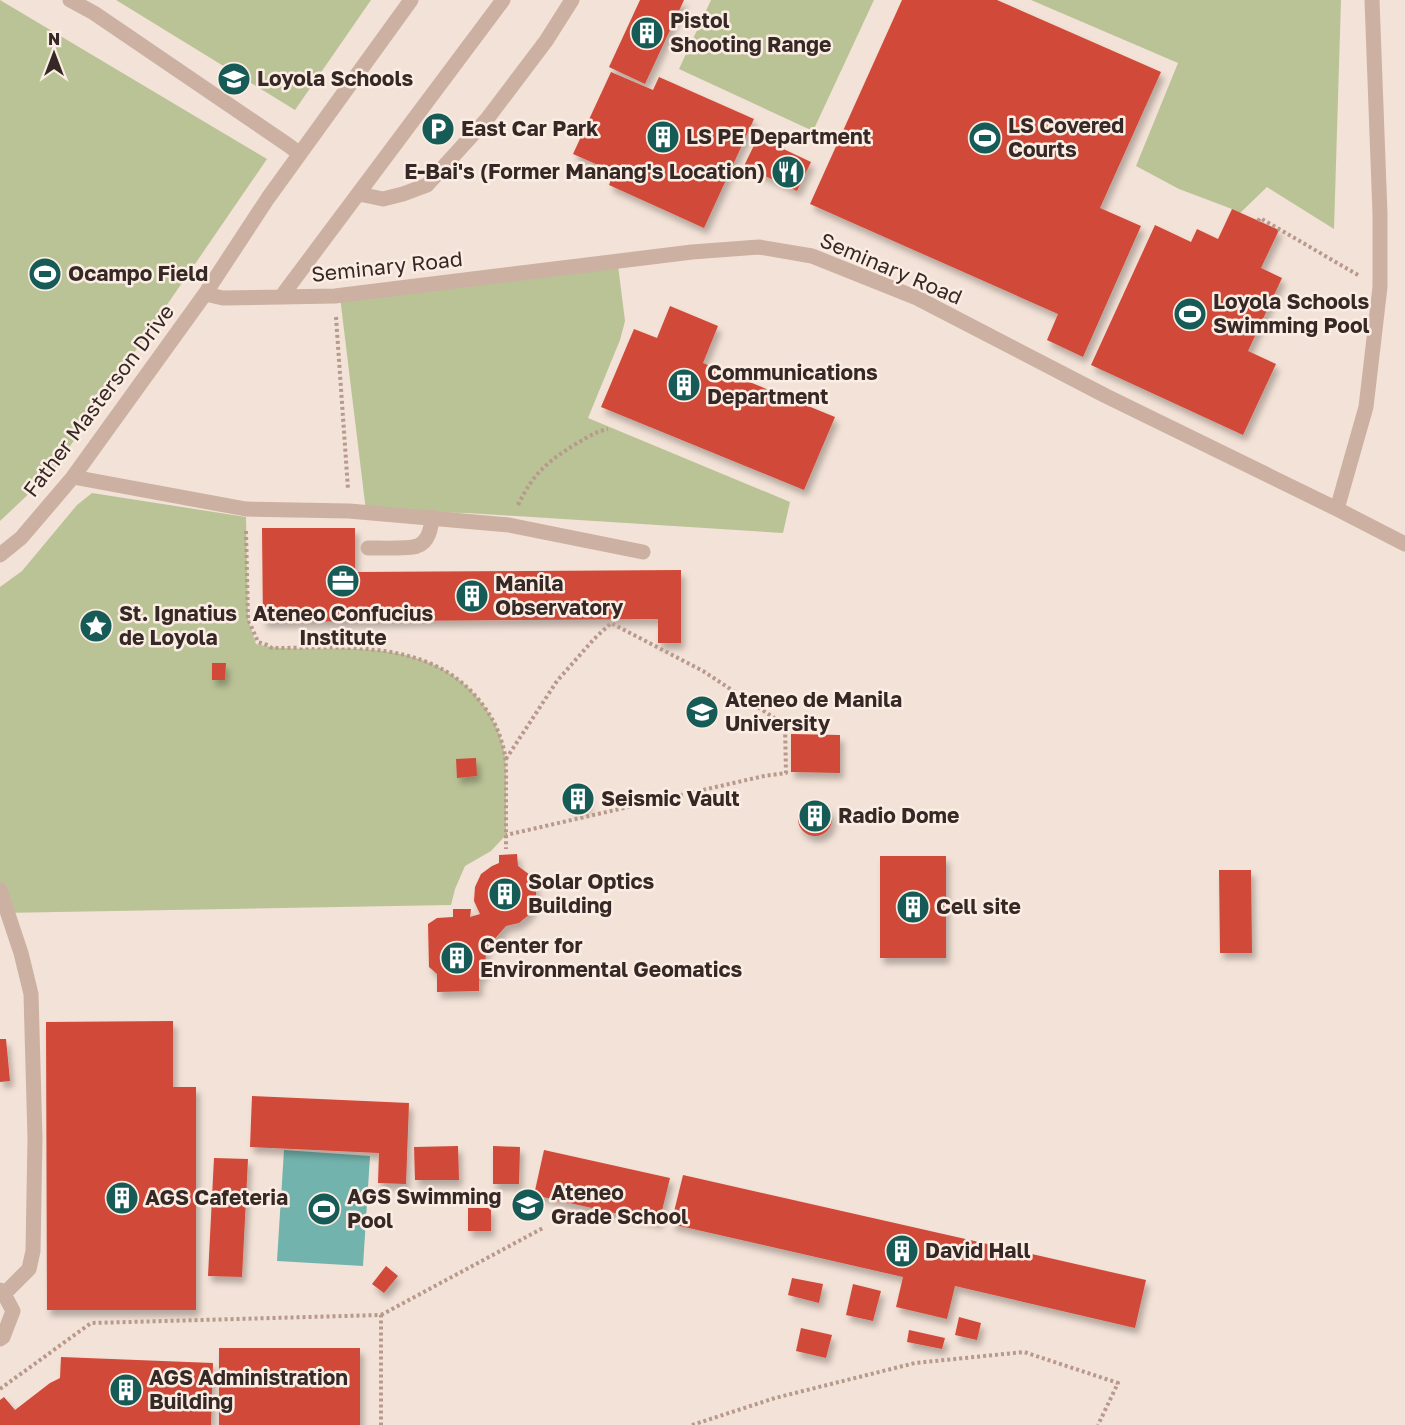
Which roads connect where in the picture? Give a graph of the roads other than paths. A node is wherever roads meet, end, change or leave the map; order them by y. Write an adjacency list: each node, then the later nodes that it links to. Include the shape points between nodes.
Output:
1 (70, 0): 6 (lane)
2 (411, 0): 6 (lane, Father Masterson Drive)
3 (503, 0): 7 (lane)
4 (572, 0): 7 (lane, via 487,119 427,185 383,199)
5 (1372, 0): 11 (lane, via 1380,287 1366,407)
6 (300, 154): 8 (lane, Father Masterson Drive)
7 (359, 194): 9 (lane)
8 (205, 294): 9 (lane, Seminary Road, via 223,298); 10 (lane, Father Masterson Drive)
9 (281, 297): 11 (lane, Seminary Road, via 334,296 692,252 759,247 812,256 918,298)
10 (72, 477): 12 (lane, via 246,509); 16 (lane, Father Masterson Drive, via 21,538)
11 (1337, 509): 13 (lane, Seminary Road)
12 (432, 517): 14 (lane, via 429,534 417,547); 15 (lane, via 509,525)
13 (1405, 544)
14 (368, 548)
15 (643, 552)
16 (0, 555)
17 (0, 890): 18 (lane, via 31,994 35,1138 33,1251 28,1269)
18 (2, 1292): 19 (lane, via 13,1311)
19 (0, 1339)

